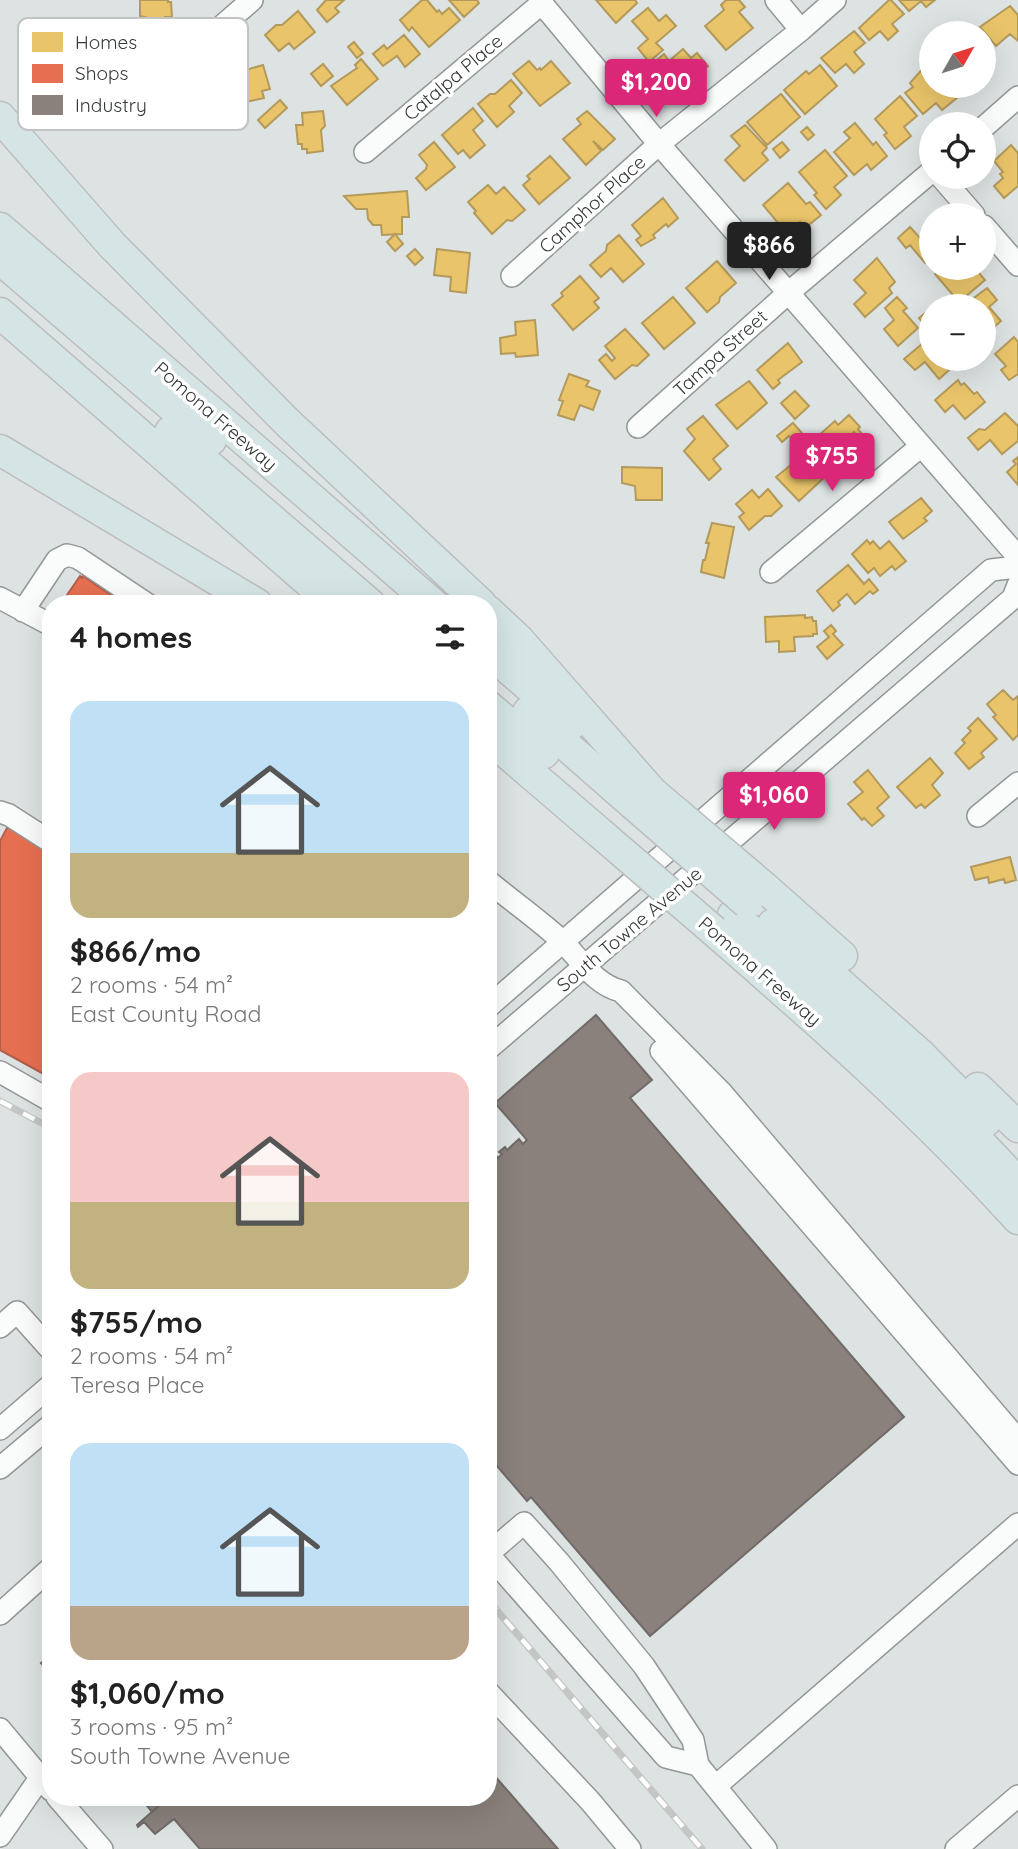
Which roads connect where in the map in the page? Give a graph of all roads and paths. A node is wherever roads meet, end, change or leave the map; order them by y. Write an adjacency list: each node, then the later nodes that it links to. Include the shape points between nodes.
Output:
1 (252, 0): 5 (street)
2 (776, 0): 6 (street)
3 (835, 0): 6 (street, Camphor Place)
4 (540, 1): 13 (street); 14 (street, Catalpa Place)
5 (231, 18)
6 (801, 30): 13 (street, Camphor Place)
7 (1018, 97): 9 (street)
8 (0, 104): 11 (highway)
9 (996, 116)
10 (0, 117): 16 (highway)
11 (18, 129)
12 (19, 130): 16 (highway)
13 (659, 144): 22 (street, Camphor Place); 24 (street)
14 (365, 152)
15 (919, 182): 24 (street, Tampa Street)
16 (60, 187): 39 (highway, via 237,372)
17 (951, 189): 18 (street)
18 (964, 203)
19 (1, 236): 37 (highway); 38 (highway, Pomona Freeway)
20 (996, 240): 21 (street)
21 (1018, 265)
22 (512, 276)
23 (0, 286): 36 (highway)
24 (787, 294): 26 (street, Tampa Street); 27 (street)
25 (0, 313): 35 (highway)
26 (638, 427)
27 (921, 446): 29 (street); 31 (street)
28 (0, 450): 34 (highway)
29 (1018, 557)
30 (1018, 567): 56 (street, South Towne Avenue, via 991,570)
31 (771, 572)
32 (1018, 585): 57 (street, South Towne Avenue, via 1013,598)
33 (134, 595): 41 (street, via 67,555 57,559)
34 (242, 595)
35 (324, 595)
36 (360, 595)
37 (393, 595)
38 (422, 595)
39 (472, 595)
40 (0, 598): 41 (street)
41 (23, 611): 43 (street)
42 (497, 619): 50 (highway, via 519,640)
43 (42, 620)
44 (497, 662): 50 (highway, Pomona Freeway)
45 (497, 687): 50 (highway)
46 (497, 713): 50 (highway)
47 (497, 742): 50 (highway, Pomona Freeway)
48 (497, 762): 50 (highway)
49 (1018, 783): 52 (street)
50 (626, 812): 55 (highway, Pomona Freeway, bridge); 55 (highway, Pomona Freeway, bridge)
51 (0, 813): 53 (street)
52 (978, 816)
53 (42, 836)
54 (497, 888): 56 (street)
55 (740, 909): 63 (highway, Pomona Freeway, via 869,981); 64 (highway, via 820,964 920,1054); 65 (highway); 66 (highway, Pomona Freeway, via 850,1050)
56 (563, 943): 57 (street); 59 (street, South Towne Avenue)
57 (584, 966): 58 (street); 60 (street, South Towne Avenue)
58 (610, 988): 72 (street, via 621,991 722,1093); 73 (street, via 612,1001 660,1049)
59 (497, 999)
60 (497, 1041)
61 (0, 1072): 62 (street)
62 (42, 1096)
63 (1018, 1127)
64 (1018, 1154)
65 (1018, 1183)
66 (1018, 1219)
67 (0, 1326): 68 (street, via 17,1312)
68 (42, 1340)
69 (42, 1393): 70 (street)
70 (0, 1429)
71 (42, 1433): 74 (street)
72 (1018, 1440)
73 (1018, 1464)
74 (0, 1468)
75 (1018, 1524): 84 (street)
76 (497, 1546): 82 (street, via 524,1523 644,1666 692,1740)
77 (497, 1564): 82 (street, via 666,1757)
78 (42, 1576): 79 (street)
79 (0, 1614)
80 (497, 1702): 90 (street)
81 (0, 1729): 83 (street)
82 (698, 1765): 84 (street)
83 (42, 1779)
84 (716, 1786): 91 (street)
85 (42, 1789): 88 (street)
86 (1018, 1796): 92 (street)
87 (65, 1806): 89 (street)
88 (0, 1836)
89 (102, 1849)
90 (630, 1849)
91 (766, 1849)
92 (956, 1849)

